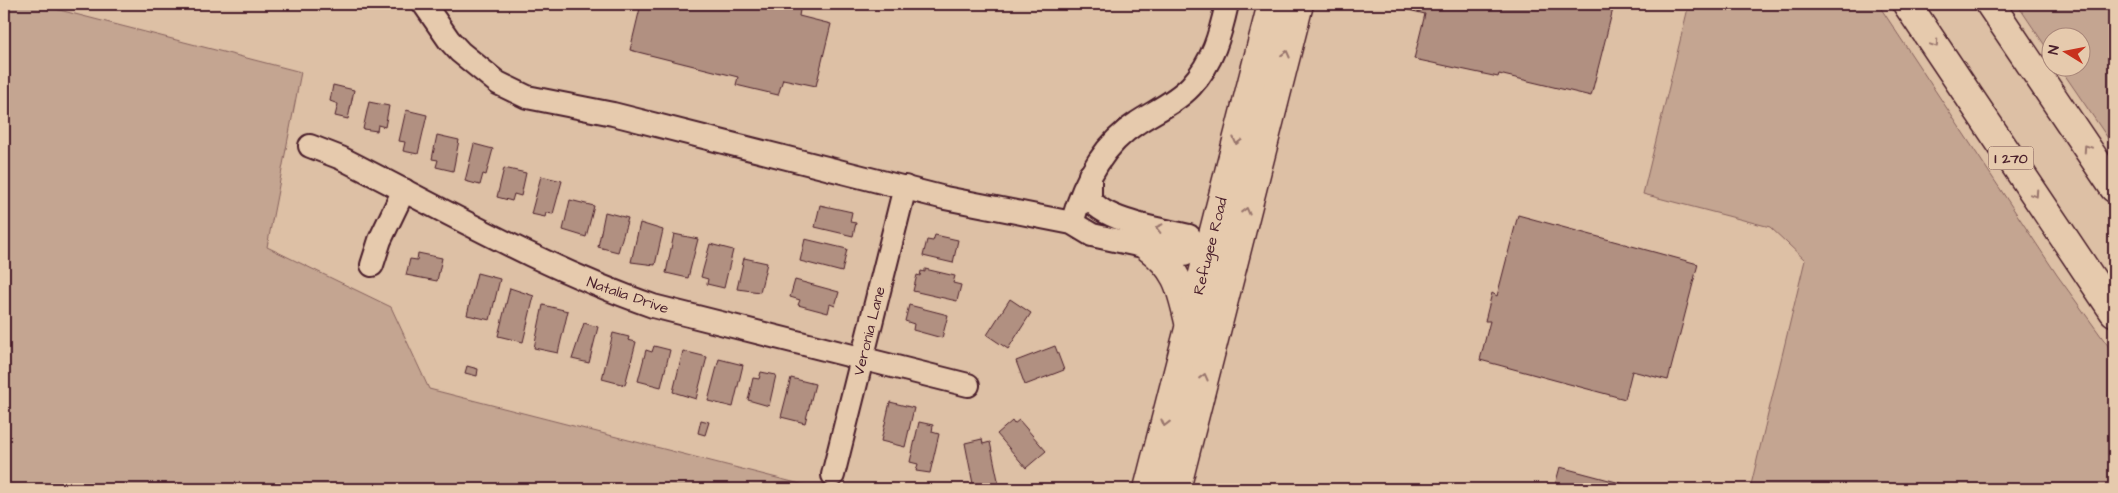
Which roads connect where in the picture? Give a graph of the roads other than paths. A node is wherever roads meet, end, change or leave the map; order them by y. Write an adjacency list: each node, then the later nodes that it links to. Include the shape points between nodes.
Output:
1 (424, 4): 9 (street, via 460,52 493,79 519,93)
2 (1227, 4): 8 (street, via 1213,54 1195,81 1178,98 1118,137)
3 (1272, 4): 15 (main road, Refugee Road, one-way to 15)
4 (1299, 4): 15 (main road, Refugee Road, one-way to 4)
5 (1908, 4): 17 (main road, I 270, one-way to 17)
6 (1990, 4): 10 (main road, one-way to 6)
7 (310, 146): 11 (street, Natalia Drive)
8 (1090, 175): 12 (street, via 1090,198); 13 (street)
9 (905, 187): 13 (street); 19 (street, Veronia Lane)
10 (2114, 188)
11 (404, 190): 16 (street, via 382,233); 19 (street, Natalia Drive, via 573,276 616,293 653,306)
12 (1112, 217): 13 (street); 15 (street, one-way to 12, via 1189,236)
13 (1072, 223): 14 (street, via 1092,235)
14 (1148, 247): 15 (street, via 1184,255); 18 (main road, via 1171,267 1182,290)
15 (1214, 253): 18 (main road, Refugee Road); 23 (main road, Refugee Road, one-way to 15)
16 (372, 265)
17 (2114, 312)
18 (1190, 325): 22 (main road, Refugee Road, one-way to 22)
19 (861, 360): 20 (street, Natalia Drive); 21 (street, Veronia Lane)
20 (968, 385)
21 (833, 475)
22 (1148, 489)
23 (1176, 489)

